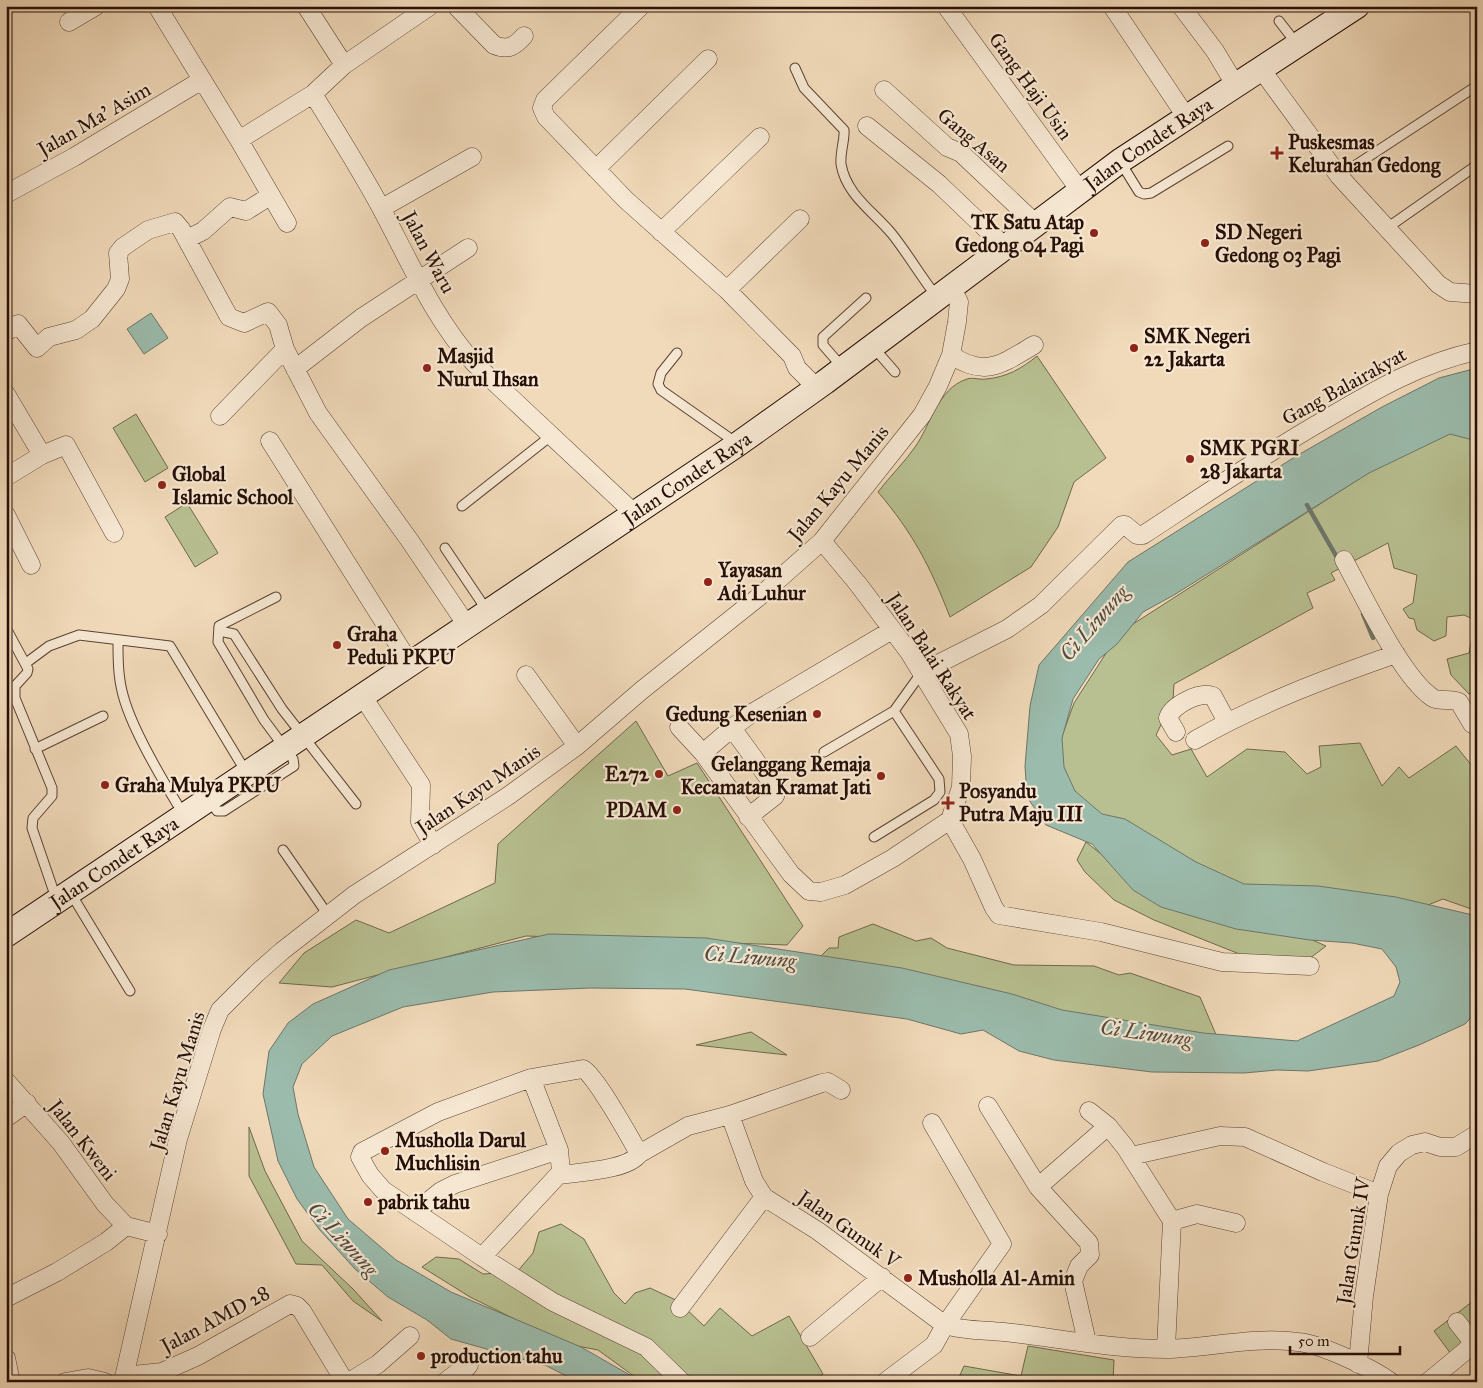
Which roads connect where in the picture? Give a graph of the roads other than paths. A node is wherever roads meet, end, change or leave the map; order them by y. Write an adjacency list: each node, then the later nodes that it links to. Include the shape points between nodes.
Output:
1 (96, 6): 12 (street)
2 (157, 6): 19 (street)
3 (306, 6): 16 (street)
4 (430, 6): 16 (street)
5 (456, 6): 13 (street, via 494,46 507,49)
6 (641, 6): 32 (street, via 544,100 542,108 546,117)
7 (946, 6): 34 (street, Gang Haji Usin)
8 (1112, 6): 24 (street)
9 (1181, 6): 20 (street, via 1215,51)
10 (1357, 6): 14 (street, Jalan Condet Raya)
11 (1279, 21): 14 (lane)
12 (69, 22)
13 (524, 36)
14 (1298, 45): 18 (street, Jalan Condet Raya)
15 (708, 59): 32 (street)
16 (344, 66): 23 (street)
17 (795, 68): 48 (lane, via 804,88 844,130 841,165 849,185 861,203)
18 (1261, 70): 20 (street, Jalan Condet Raya); 33 (street)
19 (202, 80): 27 (street); 35 (street, Jalan Ma' Asim)
20 (1236, 86): 24 (street, Jalan Condet Raya)
21 (1477, 88): 33 (lane, via 1472,88)
22 (884, 90): 40 (street, Gang Asan, via 947,147 961,153)
23 (313, 94): 27 (street); 37 (street, Jalan Waru)
24 (1187, 118): 30 (street, Jalan Condet Raya)
25 (867, 126): 45 (street, via 939,184)
26 (760, 137): 42 (street)
27 (239, 140): 36 (street)
28 (1228, 146): 30 (lane, via 1151,193 1144,194 1139,192)
29 (472, 157): 37 (street)
30 (1120, 161): 34 (street, Jalan Condet Raya)
31 (1477, 165): 41 (lane)
32 (596, 169): 42 (street)
33 (1339, 176): 41 (street)
34 (1081, 192): 40 (street, Jalan Condet Raya)
35 (6, 194)
36 (270, 196): 39 (street); 43 (street, via 246,211 230,207 202,231)
37 (382, 208): 46 (street, Jalan Waru)
38 (800, 219): 47 (street)
39 (287, 222)
40 (1036, 224): 45 (street, Jalan Condet Raya)
41 (1387, 228): 49 (street, via 1438,284 1450,292)
42 (661, 232): 47 (street)
43 (187, 239): 51 (street, via 175,222 148,230 123,247 118,253 120,279 116,289 92,319 76,330 57,334 37,348 18,324); 54 (street, via 229,317 244,322 268,312 278,325)
44 (468, 248): 46 (street)
45 (1006, 248): 48 (street, Jalan Condet Raya)
46 (418, 280): 58 (street, via 361,318); 63 (street, Jalan Waru, via 460,348)
47 (727, 290): 60 (street, via 792,356 797,368)
48 (944, 292): 53 (street, Jalan Condet Raya); 57 (street, Jalan Kayu Manis, via 959,302)
49 (1477, 294)
50 (866, 298): 60 (lane, via 823,337)
51 (6, 332)
52 (1034, 344): 57 (street, via 991,368 977,368)
53 (873, 346): 59 (lane); 60 (street, Jalan Condet Raya)
54 (285, 349): 58 (street); 62 (street)
55 (1477, 351): 86 (street, Gang Balairakyat, via 1413,370 1373,391 1270,451 1143,535 1137,535 1122,525 1041,605 1007,629)
56 (677, 353): 65 (lane, via 660,373 658,384 661,390)
57 (950, 356): 72 (street, Jalan Kayu Manis, via 922,415)
58 (295, 369): 78 (street, via 318,413)
59 (895, 372)
60 (828, 379): 65 (street, Jalan Condet Raya)
61 (6, 394): 66 (street)
62 (220, 416)
63 (552, 435): 68 (lane); 69 (street, Jalan Waru)
64 (270, 441): 85 (street)
65 (738, 444): 69 (street, Jalan Condet Raya)
66 (42, 455): 67 (street); 71 (street, via 63,445 68,447)
67 (6, 476)
68 (462, 506)
69 (635, 514): 77 (street, Jalan Condet Raya)
70 (6, 515): 75 (street)
71 (114, 533)
72 (822, 541): 80 (street, Jalan Balai Rakyat); 98 (street, Jalan Kayu Manis)
73 (445, 548): 77 (lane)
74 (1344, 560): 83 (street)
75 (31, 565)
76 (276, 597): 81 (lane, via 219,626)
77 (488, 612): 78 (street, Jalan Condet Raya)
78 (468, 627): 85 (street, Jalan Condet Raya)
79 (6, 628): 84 (lane)
80 (892, 630): 86 (street, Jalan Balai Rakyat); 94 (street)
81 (219, 631): 97 (lane, via 218,642 264,720); 97 (lane, via 234,634 282,709)
82 (118, 641): 84 (lane, via 79,634 49,646); 102 (lane, via 172,648); 105 (lane, via 121,686 130,715)
83 (1396, 654): 91 (street, via 1306,687); 92 (street, via 1432,698 1459,702 1472,724)
84 (26, 663): 99 (lane, via 27,673 13,691)
85 (411, 665): 88 (street, Jalan Condet Raya)
86 (922, 672): 89 (lane); 107 (street, Jalan Balai Rakyat, via 959,734 961,787)
87 (526, 675): 98 (street)
88 (363, 697): 97 (street, Jalan Condet Raya); 109 (street, via 421,785 420,822)
89 (894, 711): 100 (lane); 108 (lane, via 939,779 940,792 934,800)
90 (103, 716): 99 (lane)
91 (1227, 722): 95 (street, via 1213,696 1208,694 1185,702 1170,712 1168,718); 96 (street)
92 (1477, 726)
93 (679, 727): 101 (street)
94 (732, 728): 101 (street); 106 (street, via 777,790 775,796)
95 (1176, 732)
96 (1195, 740)
97 (294, 742): 102 (street, Jalan Condet Raya); 103 (lane, via 292,768 224,811 217,811); 104 (lane)
98 (577, 746): 109 (street, Jalan Kayu Manis)
99 (35, 749): 111 (lane, via 52,788 52,796 33,818 32,828)
100 (824, 752)
101 (703, 754): 106 (street)
102 (247, 773): 103 (street, Jalan Condet Raya)
103 (209, 798): 105 (street, Jalan Condet Raya)
104 (356, 804)
105 (184, 816): 111 (street, Jalan Condet Raya)
106 (748, 817): 107 (street, via 790,874 809,891 821,892 845,885)
107 (950, 820): 114 (street, via 999,915 1101,932 1222,962)
108 (874, 837)
109 (433, 845): 112 (street, Jalan Kayu Manis)
110 (283, 850): 112 (lane)
111 (63, 896): 113 (street, Jalan Condet Raya); 115 (lane)
112 (328, 915): 138 (street, Jalan Kayu Manis, via 256,974 220,1010 178,1139)
113 (6, 935)
114 (1310, 966)
115 (130, 991)
116 (530, 1078): 127 (street); 128 (street, via 586,1070); 134 (street, via 438,1112 362,1152 360,1157 376,1183)
117 (6, 1080): 119 (street, Jalan Kweni)
118 (841, 1090): 122 (street, via 828,1082 822,1083)
119 (27, 1103): 123 (street); 137 (street, Jalan Kweni)
120 (988, 1106): 131 (street)
121 (1089, 1111): 125 (street)
122 (730, 1115): 128 (street, via 688,1126); 133 (street, Jalan Gunuk V, via 754,1181)
123 (6, 1118)
124 (932, 1123): 144 (street, via 1002,1244)
125 (1108, 1126): 129 (street); 131 (street)
126 (1477, 1134): 132 (street, Jalan Gunuk IV, via 1456,1147 1440,1147 1425,1142 1406,1149 1388,1166)
127 (559, 1150): 130 (street); 134 (street, via 455,1184)
128 (639, 1154): 130 (street, via 635,1160 613,1167)
129 (1131, 1156): 132 (street, via 1220,1136 1245,1138); 135 (street)
130 (560, 1175): 139 (street)
131 (1038, 1187): 147 (street, via 1089,1243 1090,1255 1079,1266 1073,1281)
132 (1379, 1194): 150 (street, Jalan Gunuk IV)
133 (764, 1197): 140 (street, Jalan Gunuk V); 142 (street)
134 (415, 1212): 139 (street)
135 (1172, 1221): 136 (street, via 1196,1214); 148 (street)
136 (1236, 1224)
137 (126, 1226): 138 (street); 141 (street, via 57,1272)
138 (158, 1234): 152 (street, Jalan Kayu Manis)
139 (482, 1257): 158 (street, via 553,1302 646,1348)
140 (882, 1277): 144 (street, Jalan Gunuk V); 146 (street)
141 (6, 1298)
142 (680, 1308)
143 (1457, 1322): 161 (street, via 1471,1340 1469,1348)
144 (945, 1325): 147 (street, Jalan Gunuk V); 159 (street, via 934,1346)
145 (410, 1336): 156 (street, via 378,1364)
146 (810, 1338)
147 (1087, 1342): 148 (street, Jalan Gunuk V)
148 (1166, 1349): 150 (street, Jalan Gunuk V, via 1299,1342)
149 (6, 1358): 153 (street)
150 (1358, 1364): 160 (street, Jalan Gunuk V)
151 (469, 1365): 157 (street)
152 (123, 1379): 156 (street, Jalan AMD 28, via 162,1372 198,1356 290,1304 302,1311)
153 (11, 1382)
154 (65, 1382): 155 (street, via 88,1378)
155 (105, 1382)
156 (347, 1382)
157 (445, 1382)
158 (682, 1382)
159 (885, 1382)
160 (1392, 1382)
161 (1428, 1382)

